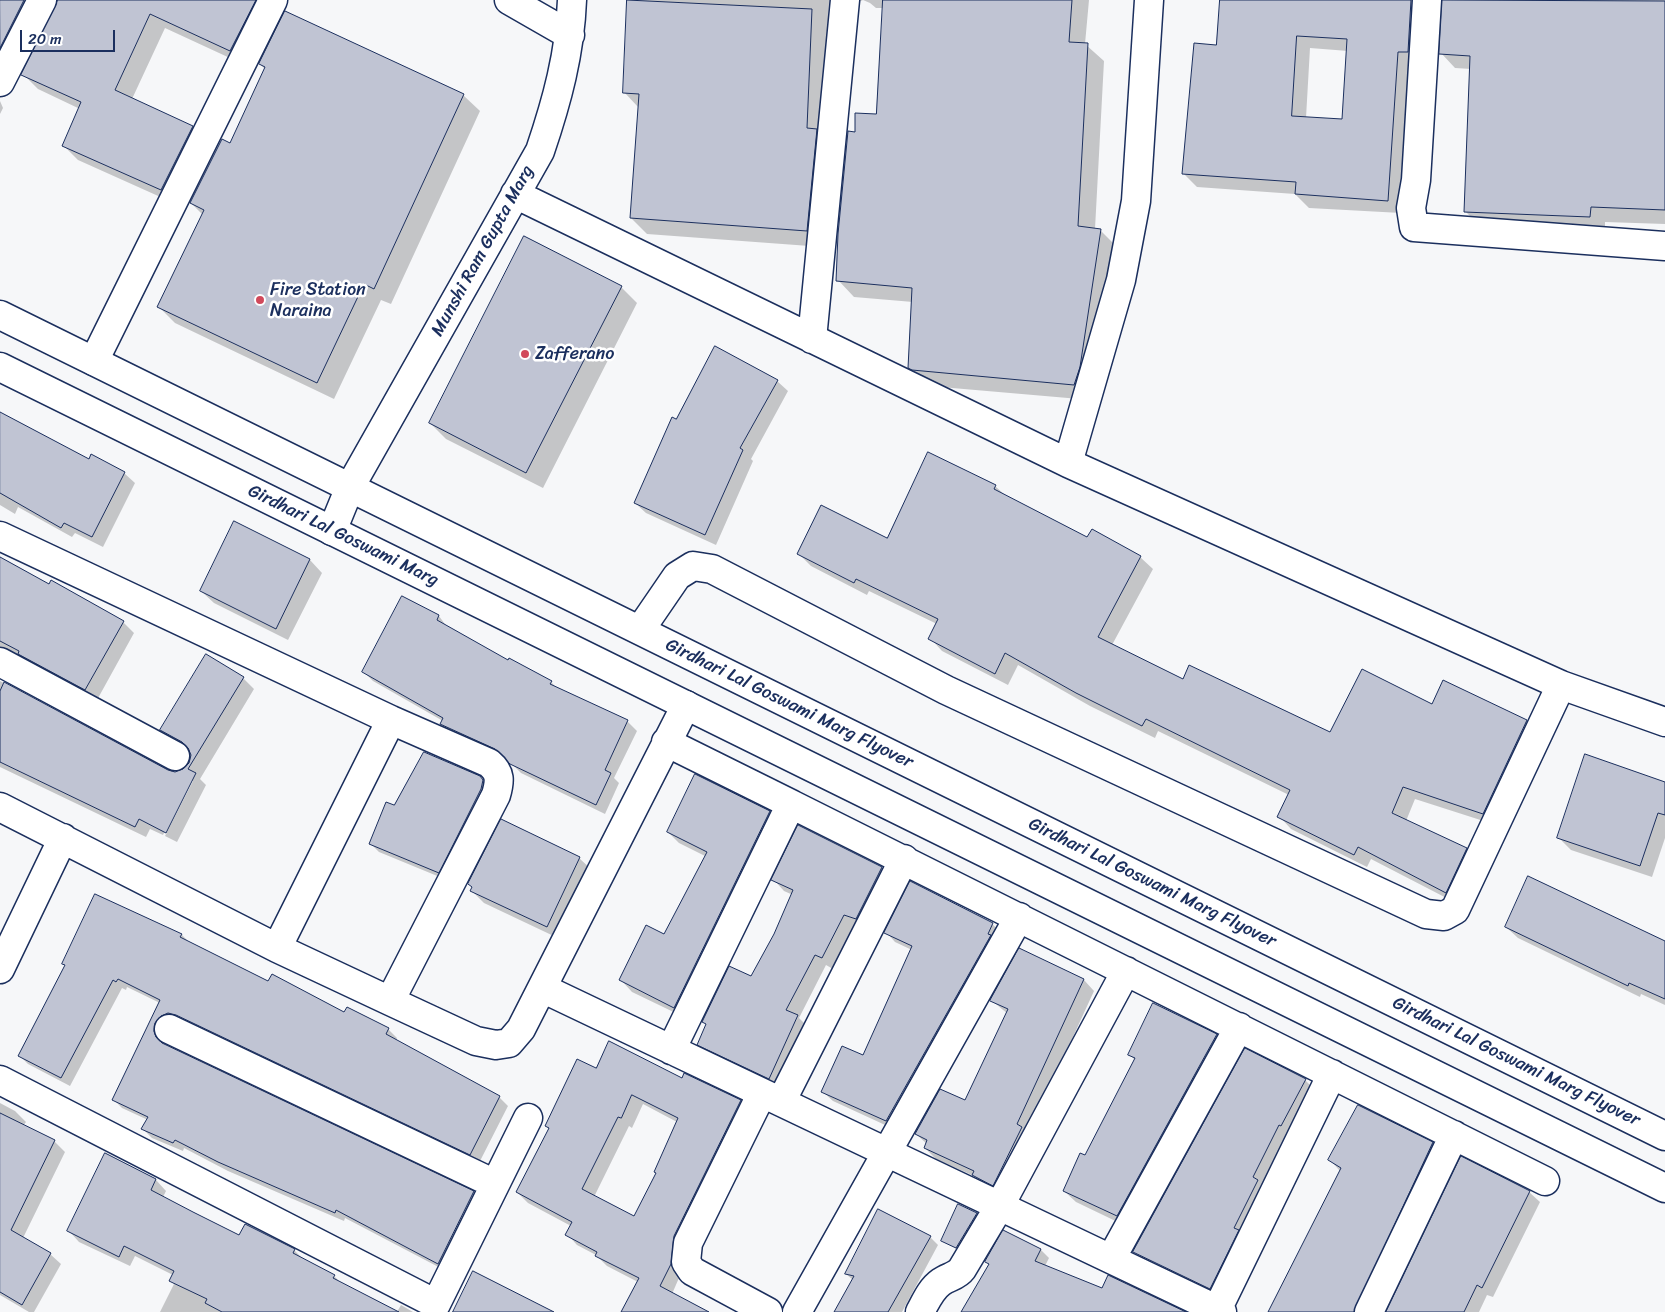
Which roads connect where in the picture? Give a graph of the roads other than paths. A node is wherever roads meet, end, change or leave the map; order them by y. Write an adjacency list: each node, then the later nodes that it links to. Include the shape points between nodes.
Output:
1 (42, 0): 9 (street)
2 (274, 0): 14 (street)
3 (509, 0): 8 (street)
4 (572, 0): 8 (street, Munshi Ram Gupta Marg)
5 (846, 0): 13 (street)
6 (1149, 0): 16 (street, via 1136,201 1121,280)
7 (1427, 0): 11 (street, via 1412,208 1414,227)
8 (570, 35): 10 (street, Munshi Ram Gupta Marg, via 559,94 540,151)
9 (0, 82)
10 (515, 194): 13 (street); 17 (street, Munshi Ram Gupta Marg)
11 (1665, 246)
12 (0, 316): 14 (street)
13 (812, 339): 16 (street)
14 (94, 362): 17 (street)
15 (0, 367): 18 (street, Girdhari Lal Goswami Marg)
16 (1068, 463): 22 (street)
17 (350, 487): 18 (street, Munshi Ram Gupta Marg); 20 (street)
18 (332, 531): 23 (street, Girdhari Lal Goswami Marg)
19 (0, 536): 24 (street)
20 (640, 630): 22 (street, via 677,576 693,566 712,569 946,690 1426,914 1444,916 1455,910); 45 (street, Girdhari Lal Goswami Marg Flyover)
21 (0, 662): 27 (street)
22 (1561, 685): 25 (street)
23 (686, 705): 26 (street); 50 (street)
24 (391, 720): 33 (street); 37 (street, via 490,763 498,770 500,780 496,795)
25 (1665, 722)
26 (666, 742): 28 (street); 36 (street)
27 (176, 756)
28 (791, 804): 31 (street); 40 (street)
29 (0, 807): 30 (street)
30 (63, 838): 33 (street); 34 (street)
31 (904, 859): 32 (street); 43 (street)
32 (1019, 916): 35 (street); 47 (street)
33 (278, 948): 37 (street)
34 (0, 968)
35 (1126, 971): 38 (street); 51 (street)
36 (542, 988): 37 (street, via 521,1029 509,1043 496,1045 476,1041); 40 (street)
37 (390, 1001)
38 (1239, 1027): 41 (street); 52 (street)
39 (169, 1029): 49 (street)
40 (671, 1050): 43 (street)
41 (1332, 1074): 46 (street); 53 (street)
42 (0, 1080): 49 (street, via 436,1304)
43 (772, 1097): 47 (street); 54 (street, via 688,1243 686,1262 692,1271)
44 (528, 1118): 49 (street)
45 (1657, 1132)
46 (1454, 1135): 48 (street); 57 (street)
47 (888, 1153): 51 (street); 55 (street)
48 (1545, 1181)
49 (495, 1184)
50 (1665, 1188)
51 (999, 1207): 52 (street); 56 (street, via 959,1273 935,1286)
52 (1111, 1259): 53 (street)
53 (1219, 1311)
54 (768, 1312)
55 (797, 1312)
56 (920, 1312)
57 (1368, 1312)

